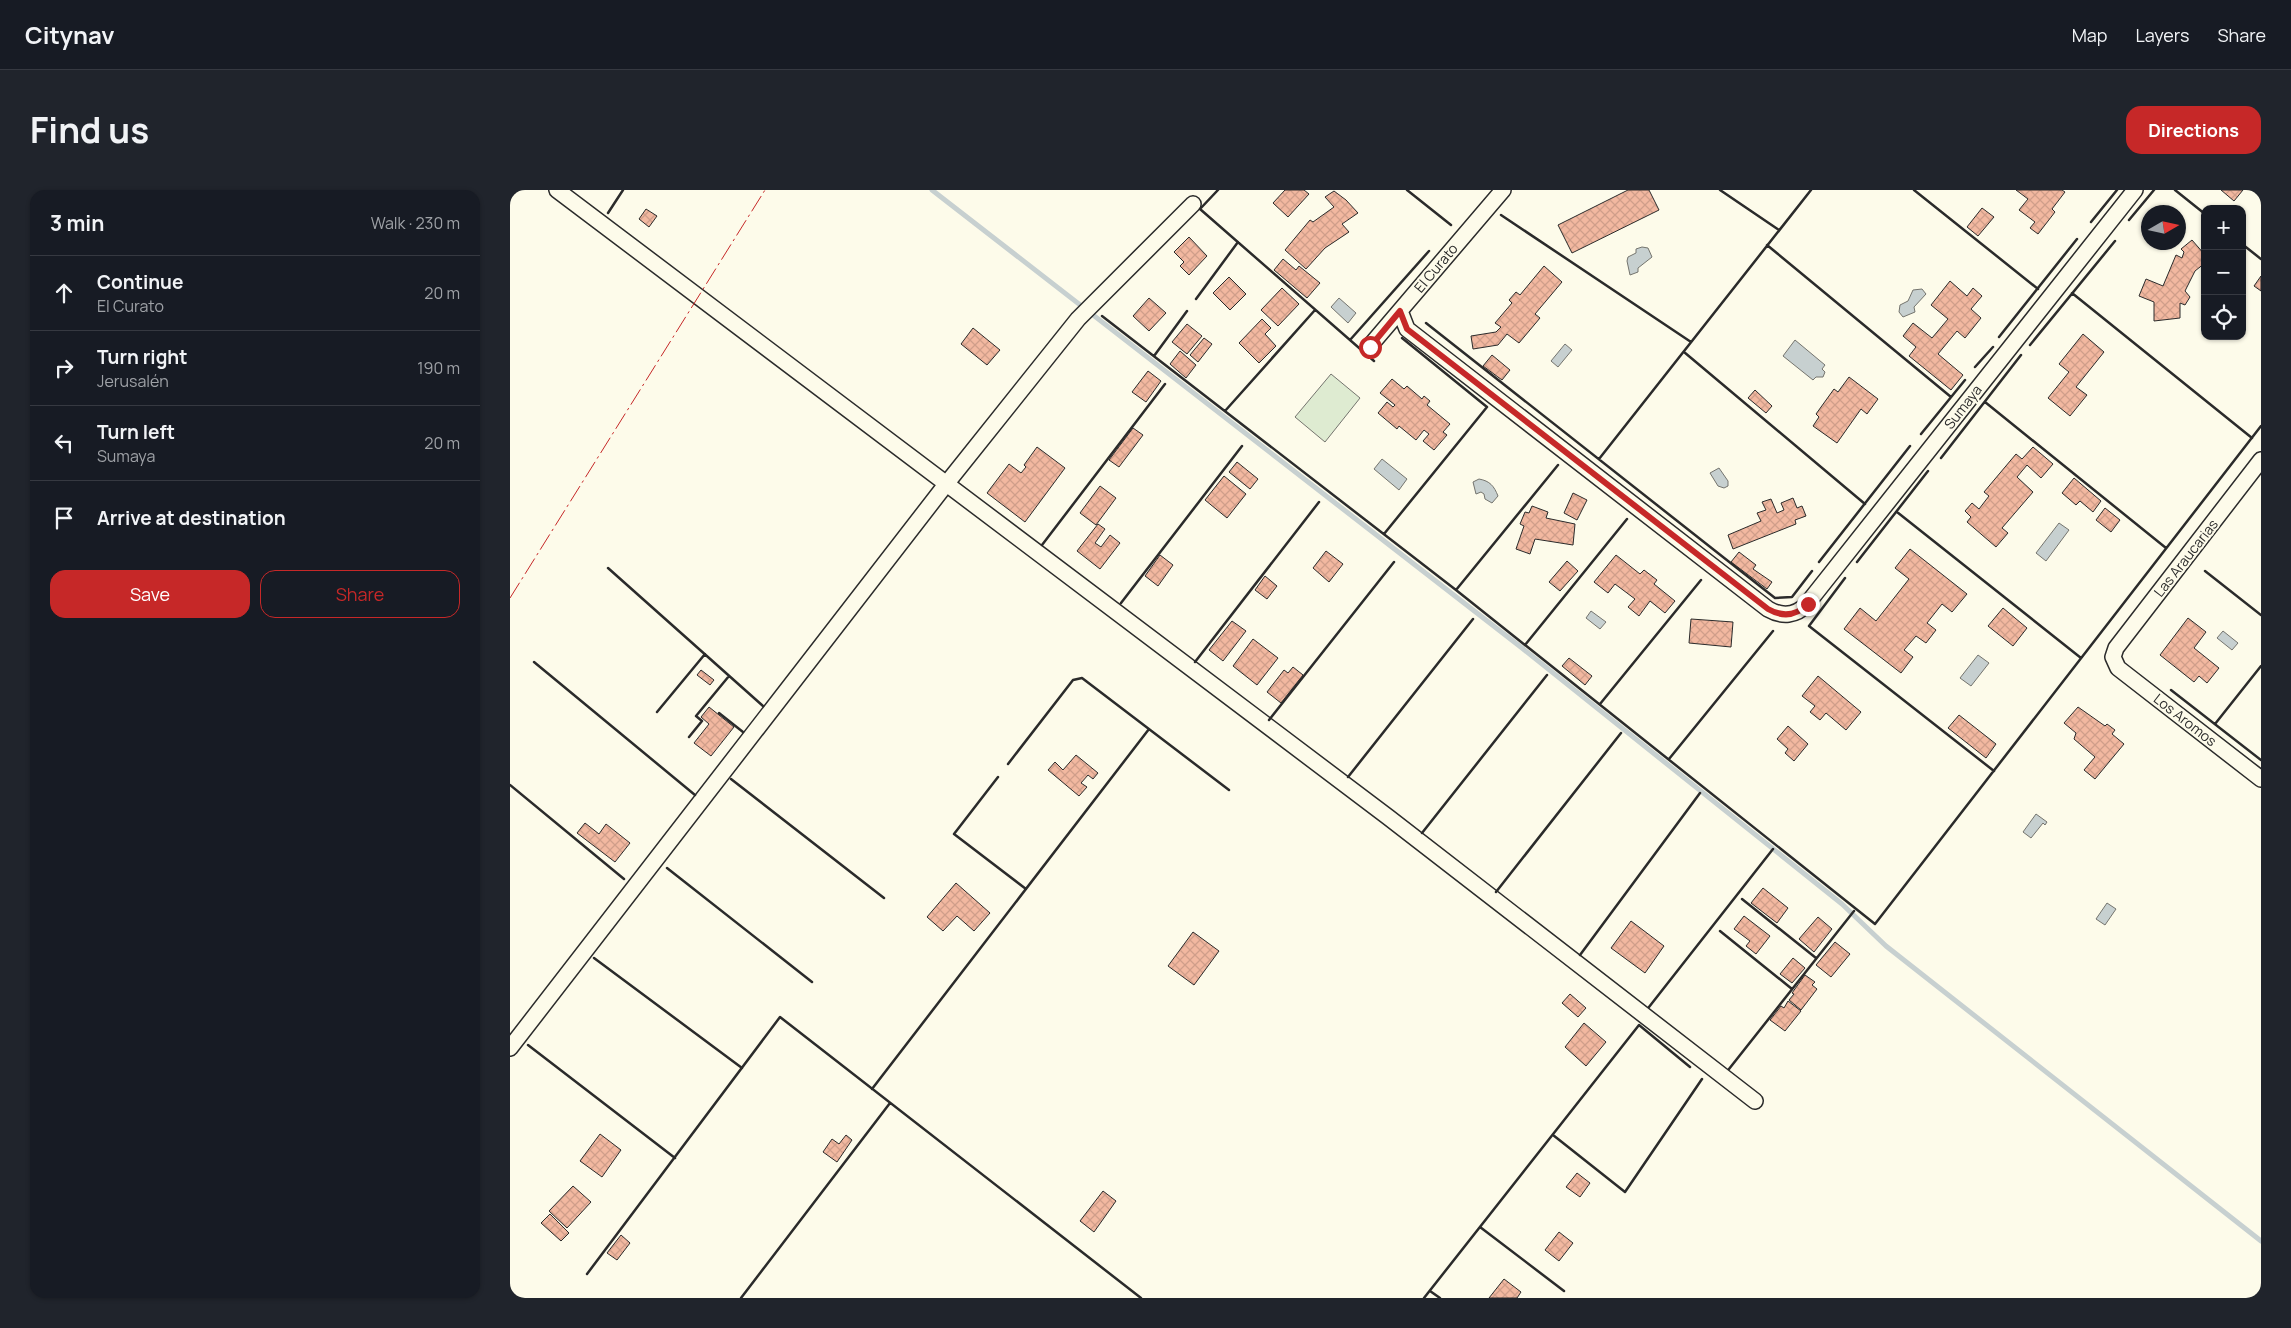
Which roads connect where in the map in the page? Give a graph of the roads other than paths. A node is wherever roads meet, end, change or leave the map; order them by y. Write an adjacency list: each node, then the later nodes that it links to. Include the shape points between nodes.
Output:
1 (557, 190): 8 (street)
2 (1503, 190): 5 (street, El Curato)
3 (2135, 190): 5 (street, Sumaya, via 1808,604 1797,612 1784,615 1768,609 1407,329)
4 (1193, 204): 8 (street, via 1078,319)
5 (1400, 311): 6 (street, El Curato)
6 (1370, 347)
7 (2261, 460): 9 (street, Las Araucarias, via 2116,648)
8 (947, 483): 11 (street); 12 (street, via 1396,823)
9 (2113, 657): 10 (street, Los Aromos, via 2118,668)
10 (2261, 779)
11 (510, 1048)
12 (1755, 1101)

